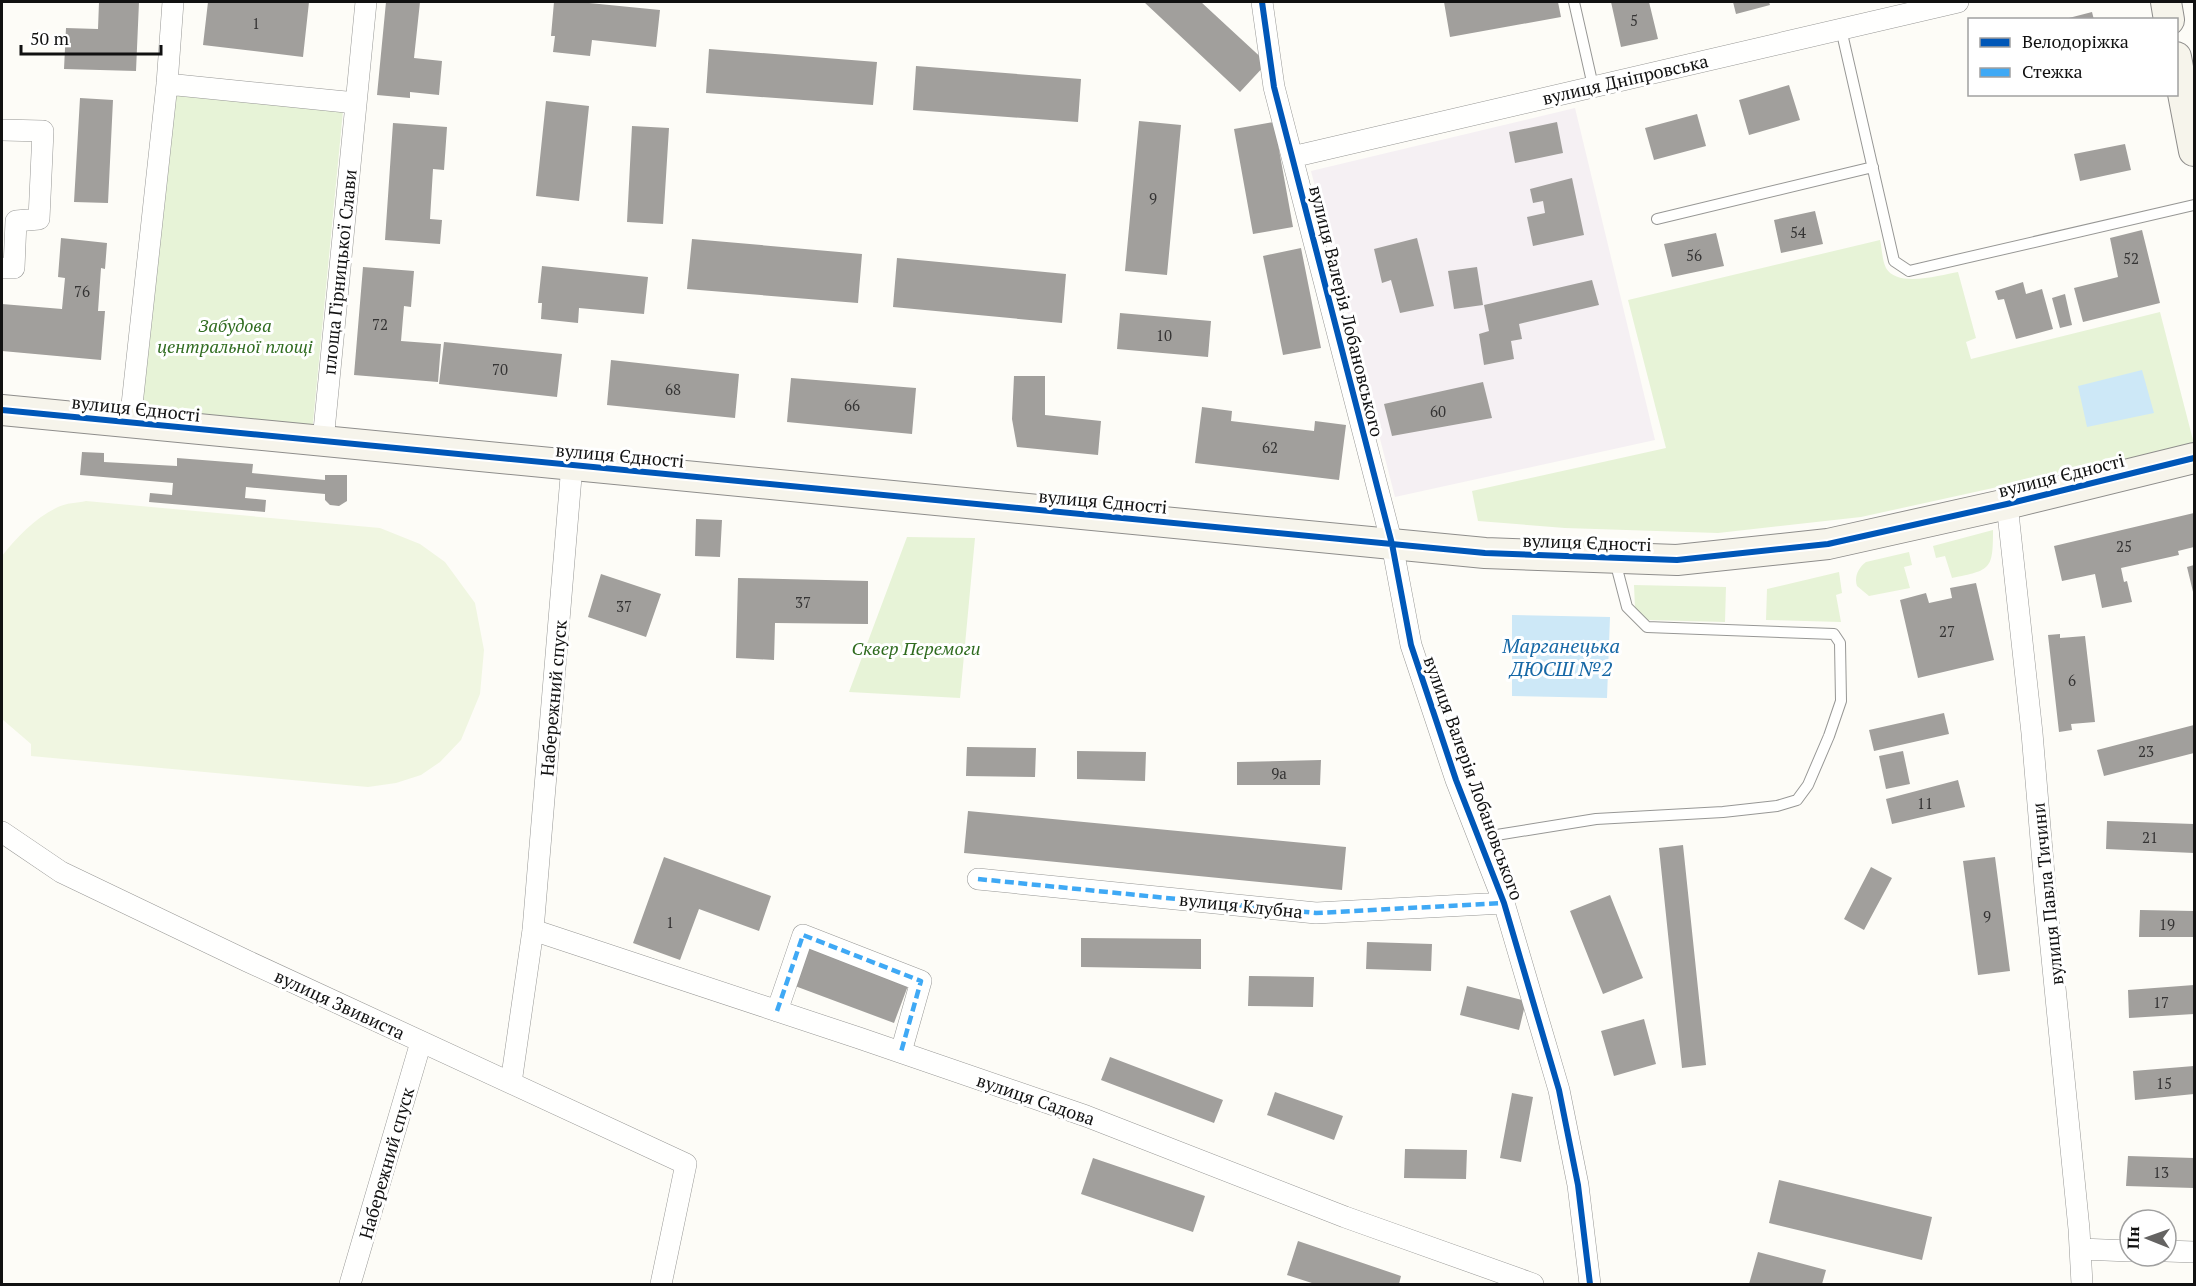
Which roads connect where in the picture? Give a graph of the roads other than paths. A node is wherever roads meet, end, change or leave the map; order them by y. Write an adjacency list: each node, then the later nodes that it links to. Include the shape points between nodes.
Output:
1 (173, 2): 10 (street)
2 (366, 2): 13 (street, площа Гірницької Слави)
3 (1262, 2): 16 (street, вулиця Валерія Лобановського, via 1274,87)
4 (1574, 2): 11 (lane)
5 (1958, 2): 8 (street, вулиця Дніпровська)
6 (2166, 2): 7 (street)
7 (2169, 18)
8 (1841, 29): 11 (street, вулиця Дніпровська); 17 (lane)
9 (2178, 62): 12 (street)
10 (167, 84): 13 (street); 22 (street)
11 (1593, 86): 16 (street, вулиця Дніпровська)
12 (2189, 91): 15 (street)
13 (356, 103): 23 (street, площа Гірницької Слави)
14 (2, 130): 20 (street, via 43,131 39,219 16,221 14,268)
15 (2194, 151)
16 (1292, 157): 27 (street, вулиця Валерія Лобановського)
17 (1872, 167): 18 (lane, via 1894,261 1909,271); 19 (lane)
18 (2194, 205)
19 (1657, 219)
20 (2, 268)
21 (2, 410): 22 (street, вулиця Єдності)
22 (130, 423): 23 (street, вулиця Єдності)
23 (323, 441): 25 (street, вулиця Єдності)
24 (2194, 458): 26 (street, вулиця Єдності)
25 (572, 465): 27 (street, вулиця Єдності); 33 (street, Набережний спуск)
26 (2007, 504): 28 (street, вулиця Єдності, via 1828,544 1677,560); 38 (street, вулиця Павла Тичини)
27 (1392, 544): 28 (street, вулиця Єдності, via 1485,553); 30 (street, вулиця Валерія Лобановського, via 1411,645)
28 (1614, 558): 30 (lane, via 1627,607 1647,627 1834,634 1840,643 1841,701 1808,785 1797,800 1777,806 1596,819)
29 (2, 832): 35 (street, вулиця Звивиста, via 62,872)
30 (1478, 838): 32 (street, вулиця Валерія Лобановського)
31 (978, 879): 32 (street, вулиця Клубна, via 1316,913)
32 (1504, 903): 45 (street, вулиця Валерія Лобановського, via 1559,1090 1578,1185)
33 (533, 930): 34 (street, вулиця Садова); 37 (street, Набережний спуск)
34 (777, 1011): 36 (street, вулиця Садова); 36 (street, via 802,934 921,981)
35 (421, 1042): 37 (street, вулиця Звивиста); 42 (street, Набережний спуск)
36 (901, 1052): 44 (street, вулиця Садова, via 1086,1116 1345,1217)
37 (510, 1083): 43 (street, вулиця Звивиста, via 686,1164)
38 (2080, 1249): 39 (street); 46 (street, вулиця Павла Тичини)
39 (2118, 1251)
40 (2178, 1251): 41 (street)
41 (2194, 1252)
42 (350, 1284)
43 (661, 1284)
44 (1533, 1284)
45 (1590, 1284)
46 (2082, 1284)

